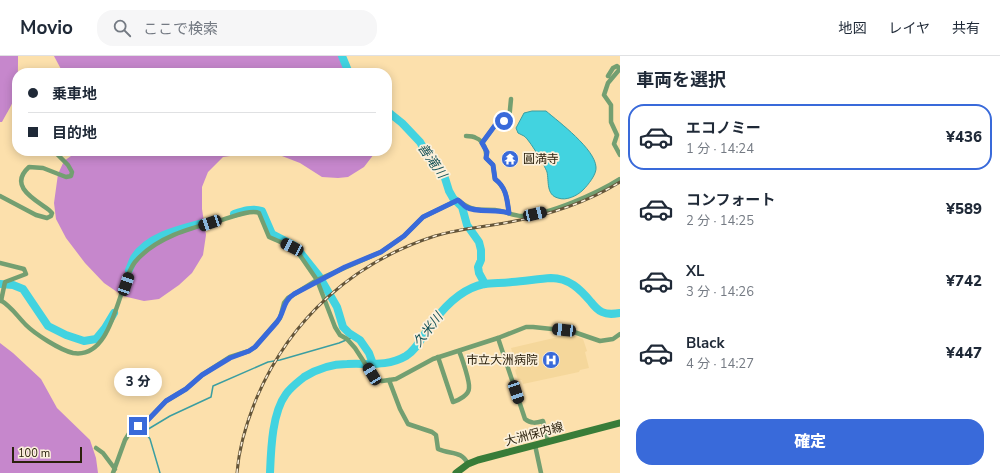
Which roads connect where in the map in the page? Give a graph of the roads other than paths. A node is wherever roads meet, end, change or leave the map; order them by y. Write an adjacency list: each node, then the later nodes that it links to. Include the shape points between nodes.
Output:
1 (608, 76): 5 (street, via 613,68 619,68 608,83 604,95 611,105 611,122 617,135 614,144)
2 (511, 99): 4 (street, via 509,120 499,121)
3 (466, 136): 4 (street, via 476,138)
4 (482, 143): 9 (street, via 487,152 486,158 493,165 495,179 504,189)
5 (620, 155)
6 (59, 156): 8 (street, via 68,165 72,172 71,176 66,177 43,168 29,167 21,179 24,190 49,210 51,216 47,218 36,215)
7 (620, 179): 9 (street, via 561,207 524,216)
8 (0, 196)
9 (509, 213): 11 (street, via 472,209 458,200 423,217 404,236 381,252)
10 (0, 263): 12 (street, via 24,269 26,274 5,282)
11 (317, 280): 12 (street, via 297,251 269,237 259,213 256,212 210,223 153,245 131,269 106,334 84,353 73,353 39,336); 17 (street, via 340,335 348,339 359,352 375,379); 23 (street, via 288,298 280,318 255,347 202,375 166,401 145,423 130,432)
12 (1, 300)
13 (620, 334): 14 (street, via 613,339 600,341 571,331 533,326)
14 (498, 338): 15 (street); 19 (street, via 525,419 534,423 543,421)
15 (459, 351): 16 (street); 16 (street, via 470,387 468,393 457,401 453,402)
16 (438, 357): 17 (street)
17 (390, 380): 22 (street, via 408,424 432,432 436,435 438,449 462,455)
18 (620, 423): 19 (main road, 大洲保内線)
19 (548, 441): 20 (main road, 大洲保内線)
20 (535, 445): 22 (main road, 大洲保内線); 25 (street)
21 (96, 448): 23 (street, via 103,453)
22 (468, 464): 24 (main road, 大洲保内線)
23 (114, 471)
24 (456, 473)
25 (541, 473)

